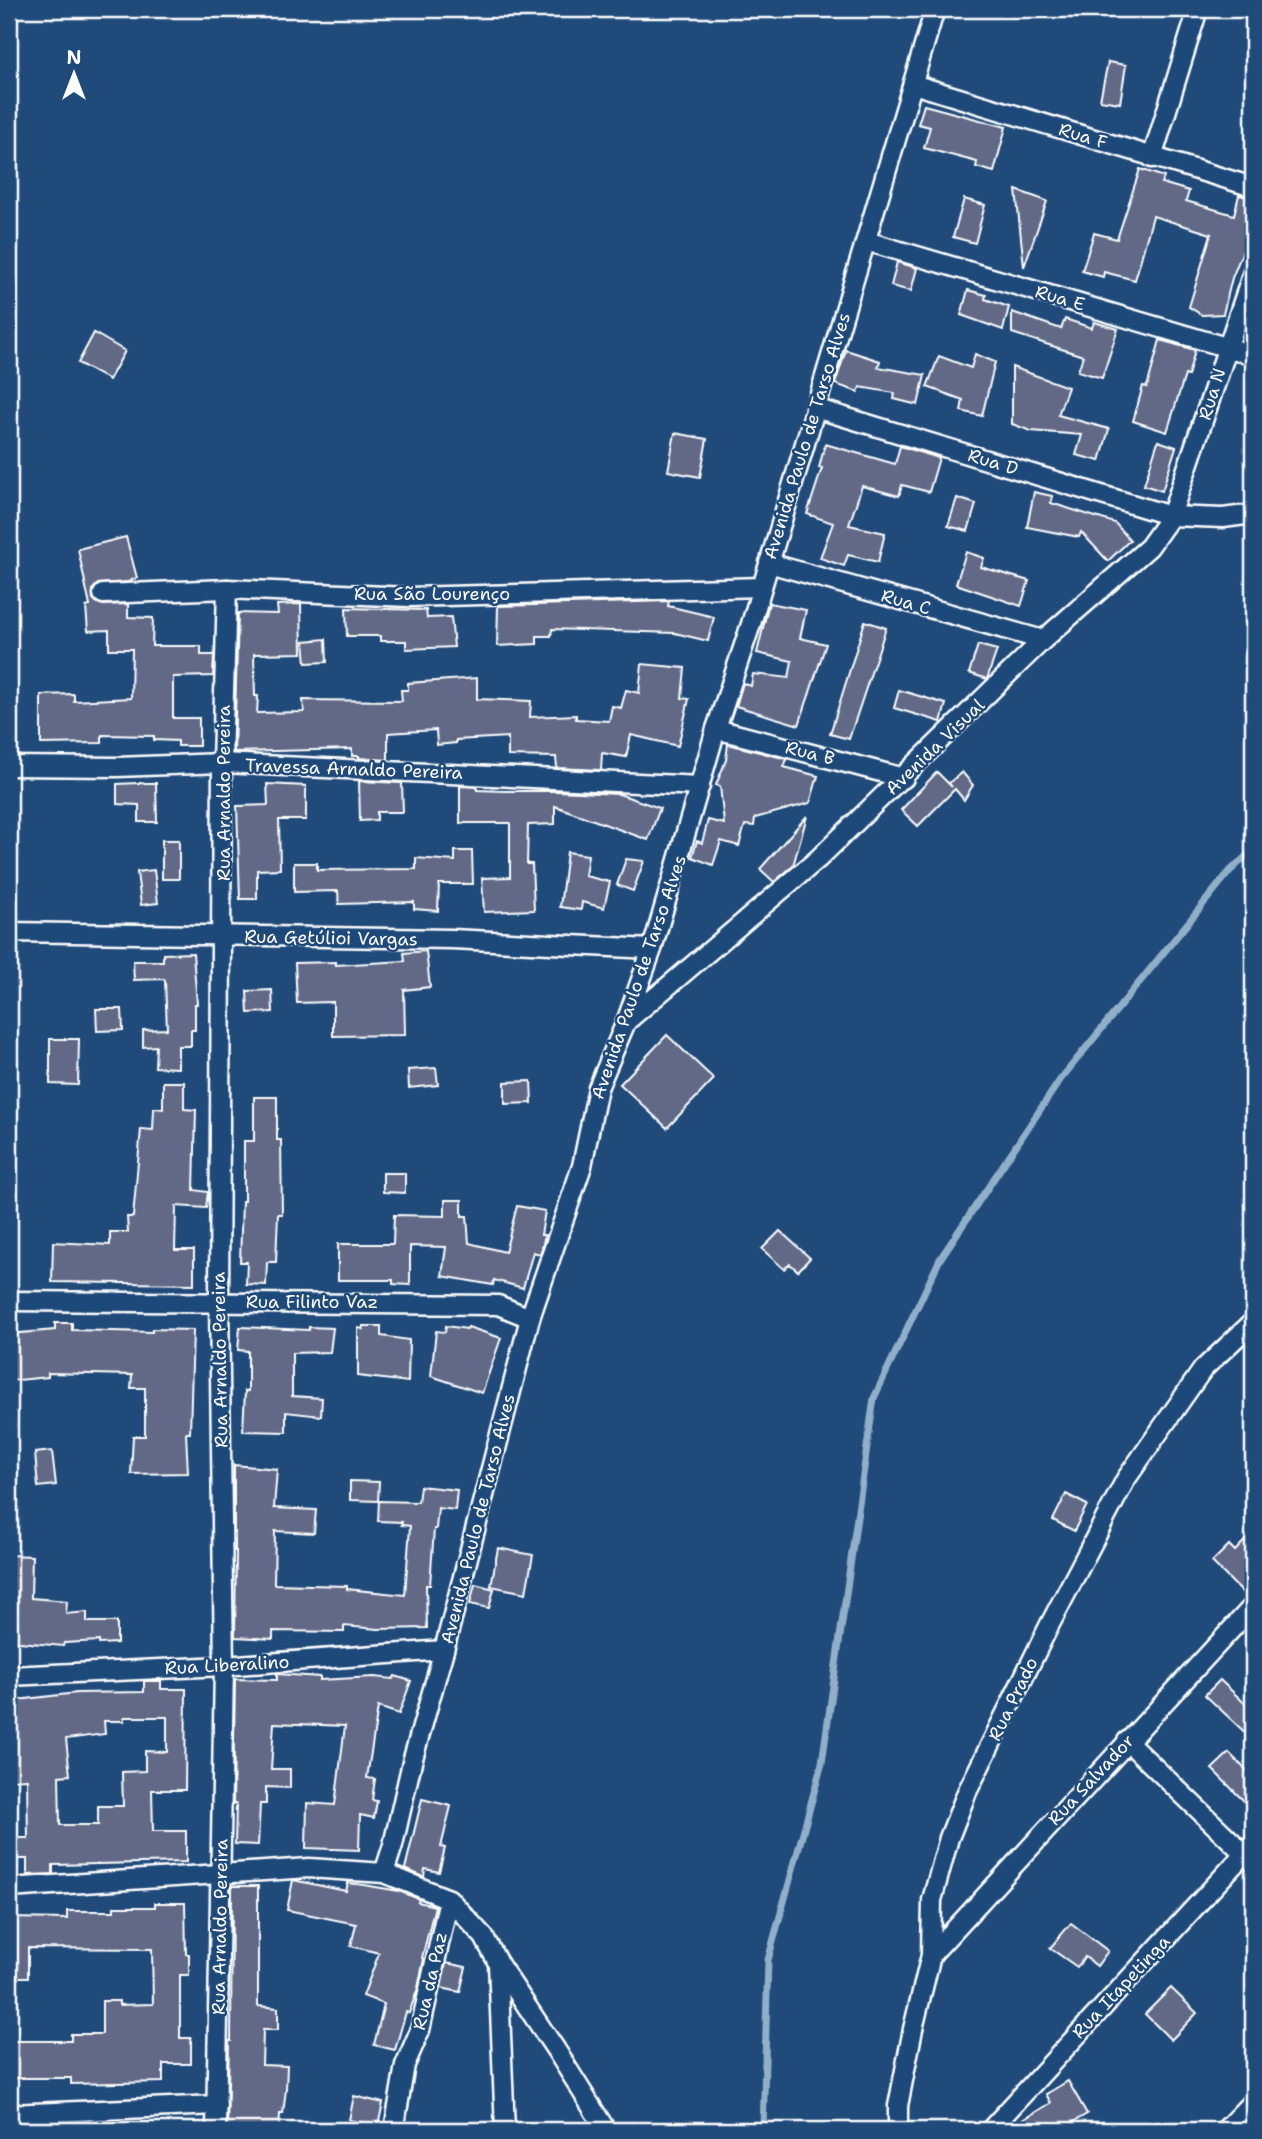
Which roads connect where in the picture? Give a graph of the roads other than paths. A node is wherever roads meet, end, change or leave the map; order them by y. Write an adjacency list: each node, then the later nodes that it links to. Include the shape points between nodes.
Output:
1 (935, 9): 3 (street, Avenida Paulo de Tarso Alves)
2 (1198, 9): 4 (street)
3 (913, 84): 4 (street, Rua F); 6 (street, Avenida Paulo de Tarso Alves)
4 (1152, 158): 5 (street, Rua F)
5 (1253, 187)
6 (866, 241): 8 (street, Rua E); 10 (street, Avenida Paulo de Tarso Alves)
7 (1253, 272): 8 (street, Rua N)
8 (1227, 348): 9 (street, Rua E); 12 (street, Rua N)
9 (1253, 355)
10 (815, 408): 12 (street, Rua D); 13 (street, Avenida Paulo de Tarso Alves)
11 (1253, 514): 12 (street)
12 (1171, 516): 17 (street, Avenida Visual, via 1149,547)
13 (769, 563): 14 (street, Avenida Paulo de Tarso Alves); 17 (street, Rua C)
14 (762, 587): 15 (street, Rua São Lourenço, via 409,597); 18 (street, Avenida Paulo de Tarso Alves)
15 (228, 589): 16 (street, Rua São Lourenço); 19 (street, Rua Arnaldo Pereira)
16 (103, 594)
17 (1043, 640): 21 (street, Avenida Visual)
18 (716, 729): 21 (street, Rua B); 22 (street, Avenida Paulo de Tarso Alves)
19 (222, 763): 20 (street, Travessa Arnaldo Pereira); 22 (street, Travessa Arnaldo Pereira); 24 (street, Rua Arnaldo Pereira)
20 (9, 766)
21 (904, 778): 26 (street, Avenida Visual, via 818,859)
22 (700, 786): 25 (street, Avenida Paulo de Tarso Alves)
23 (9, 932): 24 (street, Rua Getúlioi Vargas)
24 (223, 936): 25 (street, Rua Getúlioi Vargas, via 452,939); 28 (street, Rua Arnaldo Pereira)
25 (652, 949): 26 (street, Avenida Paulo de Tarso Alves)
26 (626, 1022): 29 (street, Avenida Paulo de Tarso Alves, via 598,1088 582,1166)
27 (9, 1301): 28 (street, Rua Filinto Vaz)
28 (219, 1301): 29 (street, Rua Filinto Vaz, via 498,1306); 33 (street, Rua Arnaldo Pereira)
29 (530, 1318): 32 (street, Avenida Paulo de Tarso Alves)
30 (1253, 1322): 41 (street, Rua Prado, via 1203,1369 1126,1479 1049,1626 949,1838 932,1900)
31 (1253, 1606): 35 (street, Rua Salvador)
32 (444, 1650): 33 (street, Rua Liberalino); 37 (street, Avenida Paulo de Tarso Alves)
33 (224, 1666): 34 (street, Rua Liberalino); 38 (street, Rua Arnaldo Pereira)
34 (9, 1676)
35 (1127, 1741): 36 (street); 41 (street, Rua Salvador)
36 (1250, 1853): 51 (street, Rua Itapetinga)
37 (384, 1873): 38 (street, via 309,1868); 40 (street)
38 (221, 1875): 39 (street); 44 (street, Rua Arnaldo Pereira)
39 (9, 1888)
40 (449, 1899): 42 (street, via 484,1937); 47 (street, Rua da Paz, via 420,2030 405,2066)
41 (931, 1955): 50 (street, Rua Prado, via 900,2093)
42 (498, 1963): 48 (street); 49 (street)
43 (1253, 2101): 52 (street)
44 (217, 2105): 45 (street); 46 (street, Rua Arnaldo Pereira)
45 (9, 2114)
46 (216, 2130)
47 (394, 2130)
48 (505, 2130)
49 (606, 2130)
50 (898, 2130)
51 (990, 2130)
52 (1225, 2130)

